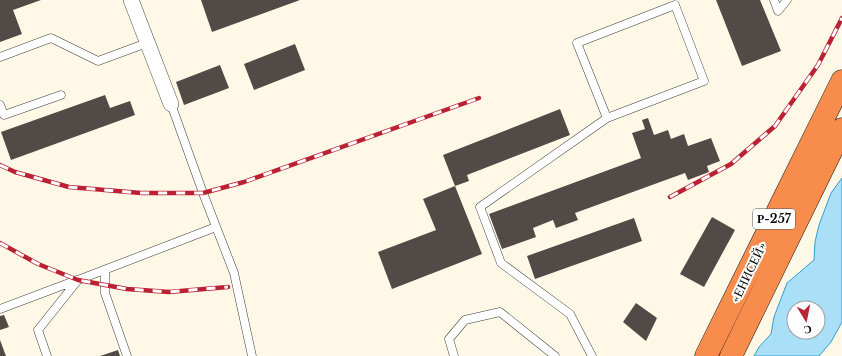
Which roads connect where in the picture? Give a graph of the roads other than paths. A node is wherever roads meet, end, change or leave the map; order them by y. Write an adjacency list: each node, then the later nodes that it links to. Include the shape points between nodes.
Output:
1 (131, 0): 4 (street)
2 (774, 0): 3 (lane, via 778,11)
3 (787, 0)
4 (147, 43): 5 (lane, via 98,61 51,38); 8 (street)
5 (0, 58)
6 (842, 81): 22 (highway, «ЕНИСЕЙ» / Р-257)
7 (61, 95): 9 (lane, via 4,115)
8 (171, 104): 12 (lane)
9 (0, 105)
10 (607, 118): 10 (lane, via 704,81 675,5 576,43); 21 (lane, via 480,207 500,263 570,314)
11 (842, 129): 23 (highway, «ЕНИСЕЙ» / Р-257)
12 (216, 227): 13 (lane); 18 (lane, via 234,273)
13 (105, 270): 14 (lane); 17 (lane, via 105,293)
14 (78, 280): 15 (lane); 16 (lane, via 38,330)
15 (0, 309)
16 (47, 356)
17 (127, 356)
18 (252, 356)
19 (454, 356): 20 (lane, via 449,339 465,320 500,312)
20 (555, 356)
21 (592, 356)
22 (706, 356)
23 (731, 356)

